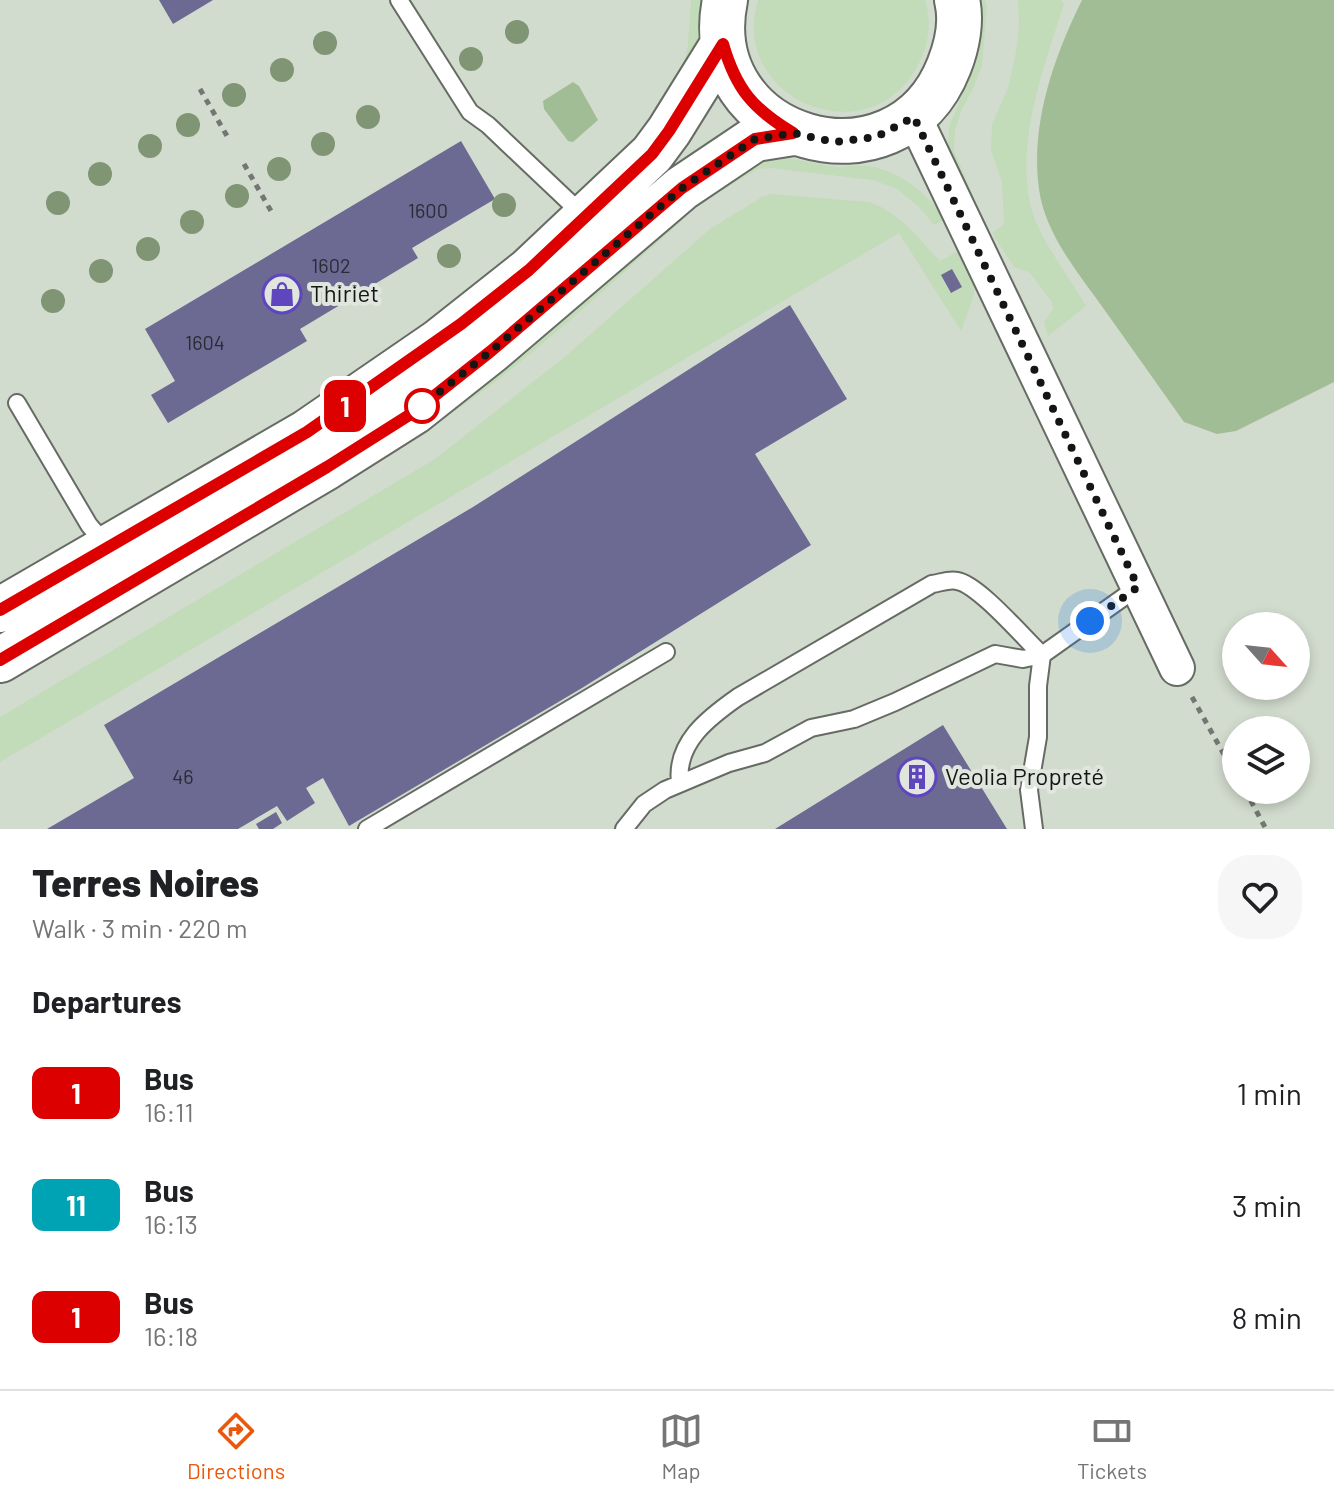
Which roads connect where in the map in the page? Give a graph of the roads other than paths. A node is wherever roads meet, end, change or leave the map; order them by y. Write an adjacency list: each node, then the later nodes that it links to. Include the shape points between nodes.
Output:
1 (399, 0): 7 (lane, via 470,112)
2 (725, 0): 4 (street)
3 (957, 0): 5 (street, via 957,46 942,86)
4 (723, 44): 6 (street, via 746,97); 7 (street, via 652,154)
5 (914, 117): 6 (street, via 876,137 834,142); 10 (street)
6 (793, 133): 14 (street, via 755,139 682,188 414,412)
7 (585, 217): 9 (street, via 529,270 386,378 307,432)
8 (17, 403): 9 (lane)
9 (107, 547): 11 (street)
10 (1138, 587): 13 (lane); 15 (street)
11 (0, 610)
12 (666, 652): 17 (lane)
13 (1042, 655): 16 (lane, via 1023,659 995,654 882,708 811,728 765,753); 16 (lane, via 967,584 932,584 710,717 684,750); 19 (lane, via 1029,790)
14 (0, 660)
15 (1177, 668)
16 (680, 783): 18 (lane, via 644,804)
17 (367, 829)
18 (624, 829)
19 (1034, 829)

